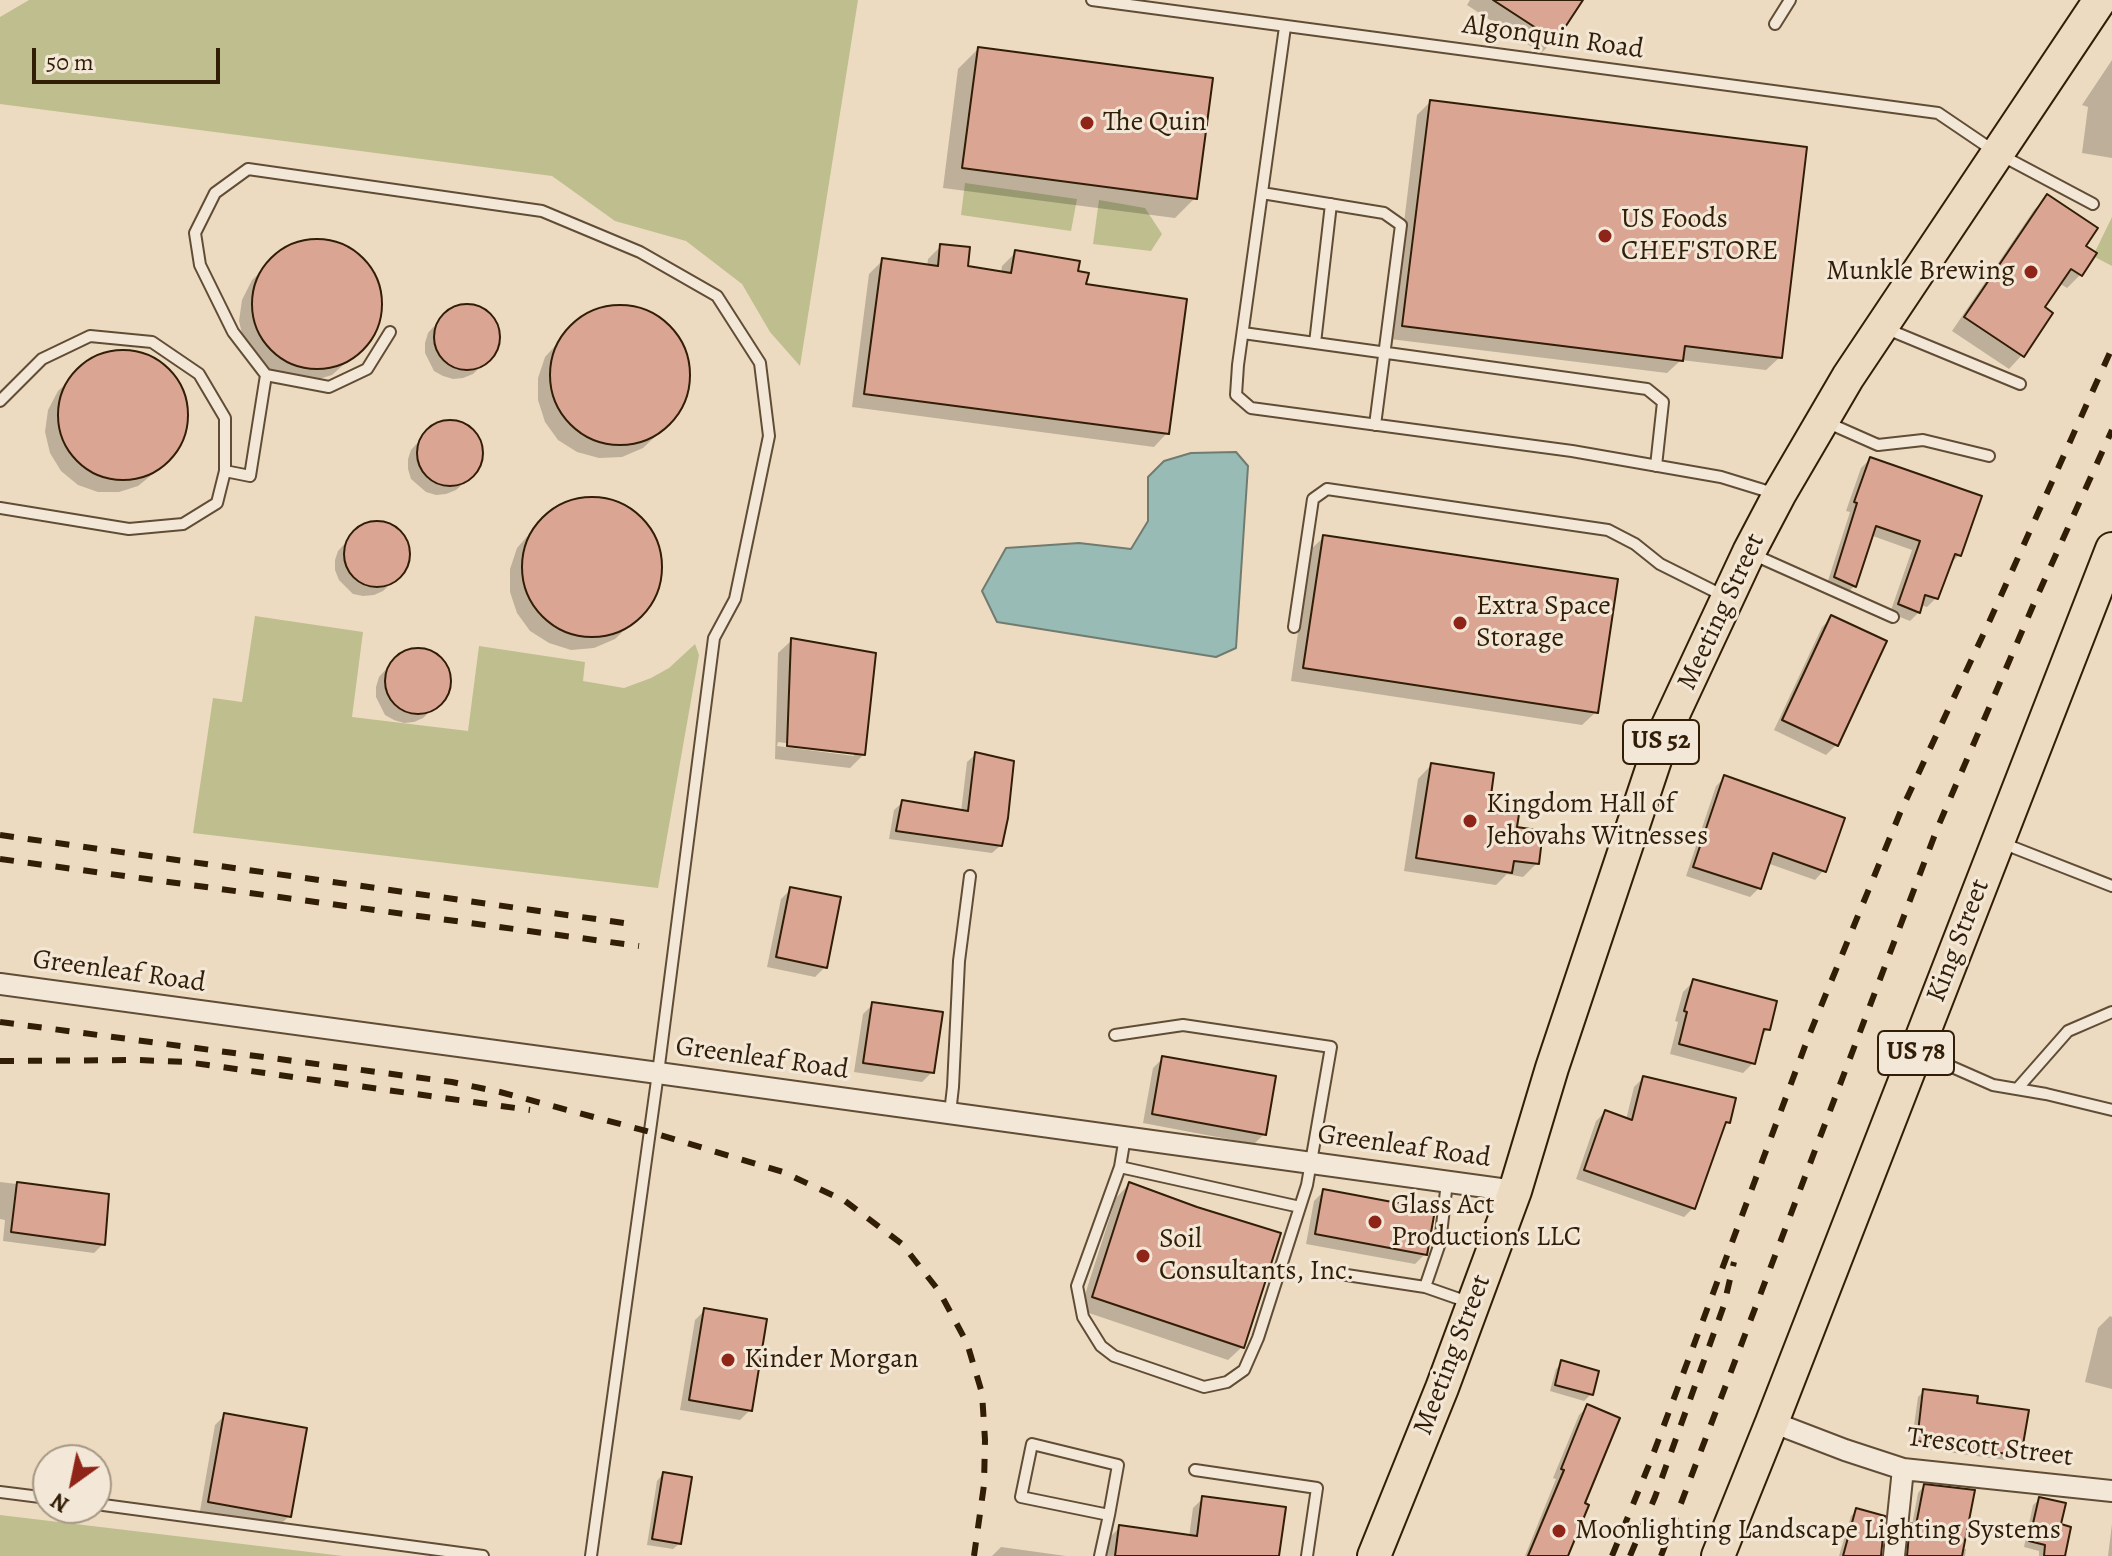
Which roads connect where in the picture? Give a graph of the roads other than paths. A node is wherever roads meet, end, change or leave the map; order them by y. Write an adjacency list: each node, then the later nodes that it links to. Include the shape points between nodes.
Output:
1 (1092, 0): 5 (lane, Algonquin Road)
2 (1790, 0): 4 (lane)
3 (2100, 0): 6 (main road, Meeting Street / US 52)
4 (1775, 24)
5 (1285, 27): 6 (lane, Algonquin Road, via 1938,113); 7 (lane)
6 (1997, 153): 9 (lane, Algonquin Road); 10 (main road, Meeting Street / US 52)
7 (1262, 193): 8 (lane); 12 (lane)
8 (1331, 204): 13 (lane); 14 (lane, via 1384,213 1401,225)
9 (2093, 204)
10 (1882, 327): 16 (lane); 18 (main road, Meeting Street / US 52)
11 (390, 332): 15 (lane, via 367,369 329,387)
12 (1243, 333): 13 (lane); 19 (lane, via 1236,395 1251,408)
13 (1315, 343): 14 (lane)
14 (1385, 352): 19 (lane); 21 (lane, via 1647,389 1663,402)
15 (266, 375): 22 (lane, via 250,476); 37 (lane, via 233,332 200,265 195,233 215,193 248,169 542,211 640,252 717,296 760,363 769,436 735,599 714,638)
16 (2020, 384)
17 (0, 401): 22 (lane, via 42,359 90,336 152,342 199,374 225,418)
18 (1824, 421): 20 (lane, via 1878,445 1923,440); 23 (main road, Meeting Street / US 52)
19 (1375, 425): 21 (lane)
20 (1989, 456)
21 (1656, 466): 23 (lane, via 1721,477)
22 (225, 471): 24 (lane, via 217,503 183,524 129,529)
23 (1779, 495): 26 (main road, Meeting Street / US 52)
24 (0, 508)
25 (2112, 549): 30 (main road, King Street / US 78)
26 (1749, 552): 27 (main road, Meeting Street / US 52); 28 (lane)
27 (1728, 598): 29 (lane, via 1608,530 1327,489 1313,499); 45 (main road, Meeting Street / US 52, via 1663,736)
28 (1893, 617)
29 (1294, 627)
30 (1998, 842): 32 (lane); 36 (main road, King Street / US 78)
31 (970, 876): 40 (lane)
32 (2112, 886)
33 (0, 984): 37 (street, Greenleaf Road)
34 (2112, 1012): 38 (lane, via 2068,1031)
35 (1115, 1035): 42 (lane, via 1183,1025 1331,1047)
36 (1916, 1051): 38 (lane, via 1993,1085); 50 (main road, King Street / US 78)
37 (658, 1073): 40 (street, Greenleaf Road); 59 (lane)
38 (2017, 1089): 39 (lane)
39 (2112, 1110)
40 (950, 1113): 41 (street, Greenleaf Road)
41 (1125, 1137): 42 (street, Greenleaf Road); 43 (lane)
42 (1310, 1163): 44 (street, Greenleaf Road); 46 (lane)
43 (1120, 1167): 46 (lane); 46 (lane, via 1077,1286 1083,1317 1114,1356 1204,1387 1227,1382 1244,1370)
44 (1447, 1182): 45 (street, Greenleaf Road); 48 (lane, via 1440,1243)
45 (1515, 1191): 49 (main road, Meeting Street / US 52)
46 (1300, 1207)
47 (1327, 1272): 48 (lane)
48 (1425, 1287): 49 (lane)
49 (1474, 1304): 62 (main road, Meeting Street / US 52)
50 (1772, 1422): 51 (street, Trescott Street); 63 (main road, King Street / US 78)
51 (1903, 1469): 53 (street, Trescott Street); 64 (street)
52 (1195, 1470): 61 (lane, via 1317,1488)
53 (2112, 1491)
54 (0, 1492): 55 (lane)
55 (32, 1496)
56 (112, 1506): 58 (lane)
57 (1109, 1515): 57 (lane, via 1021,1497 1032,1444 1118,1465); 60 (lane)
58 (483, 1556)
59 (591, 1556)
60 (1100, 1556)
61 (1307, 1556)
62 (1374, 1556)
63 (1718, 1556)
64 (1894, 1556)

